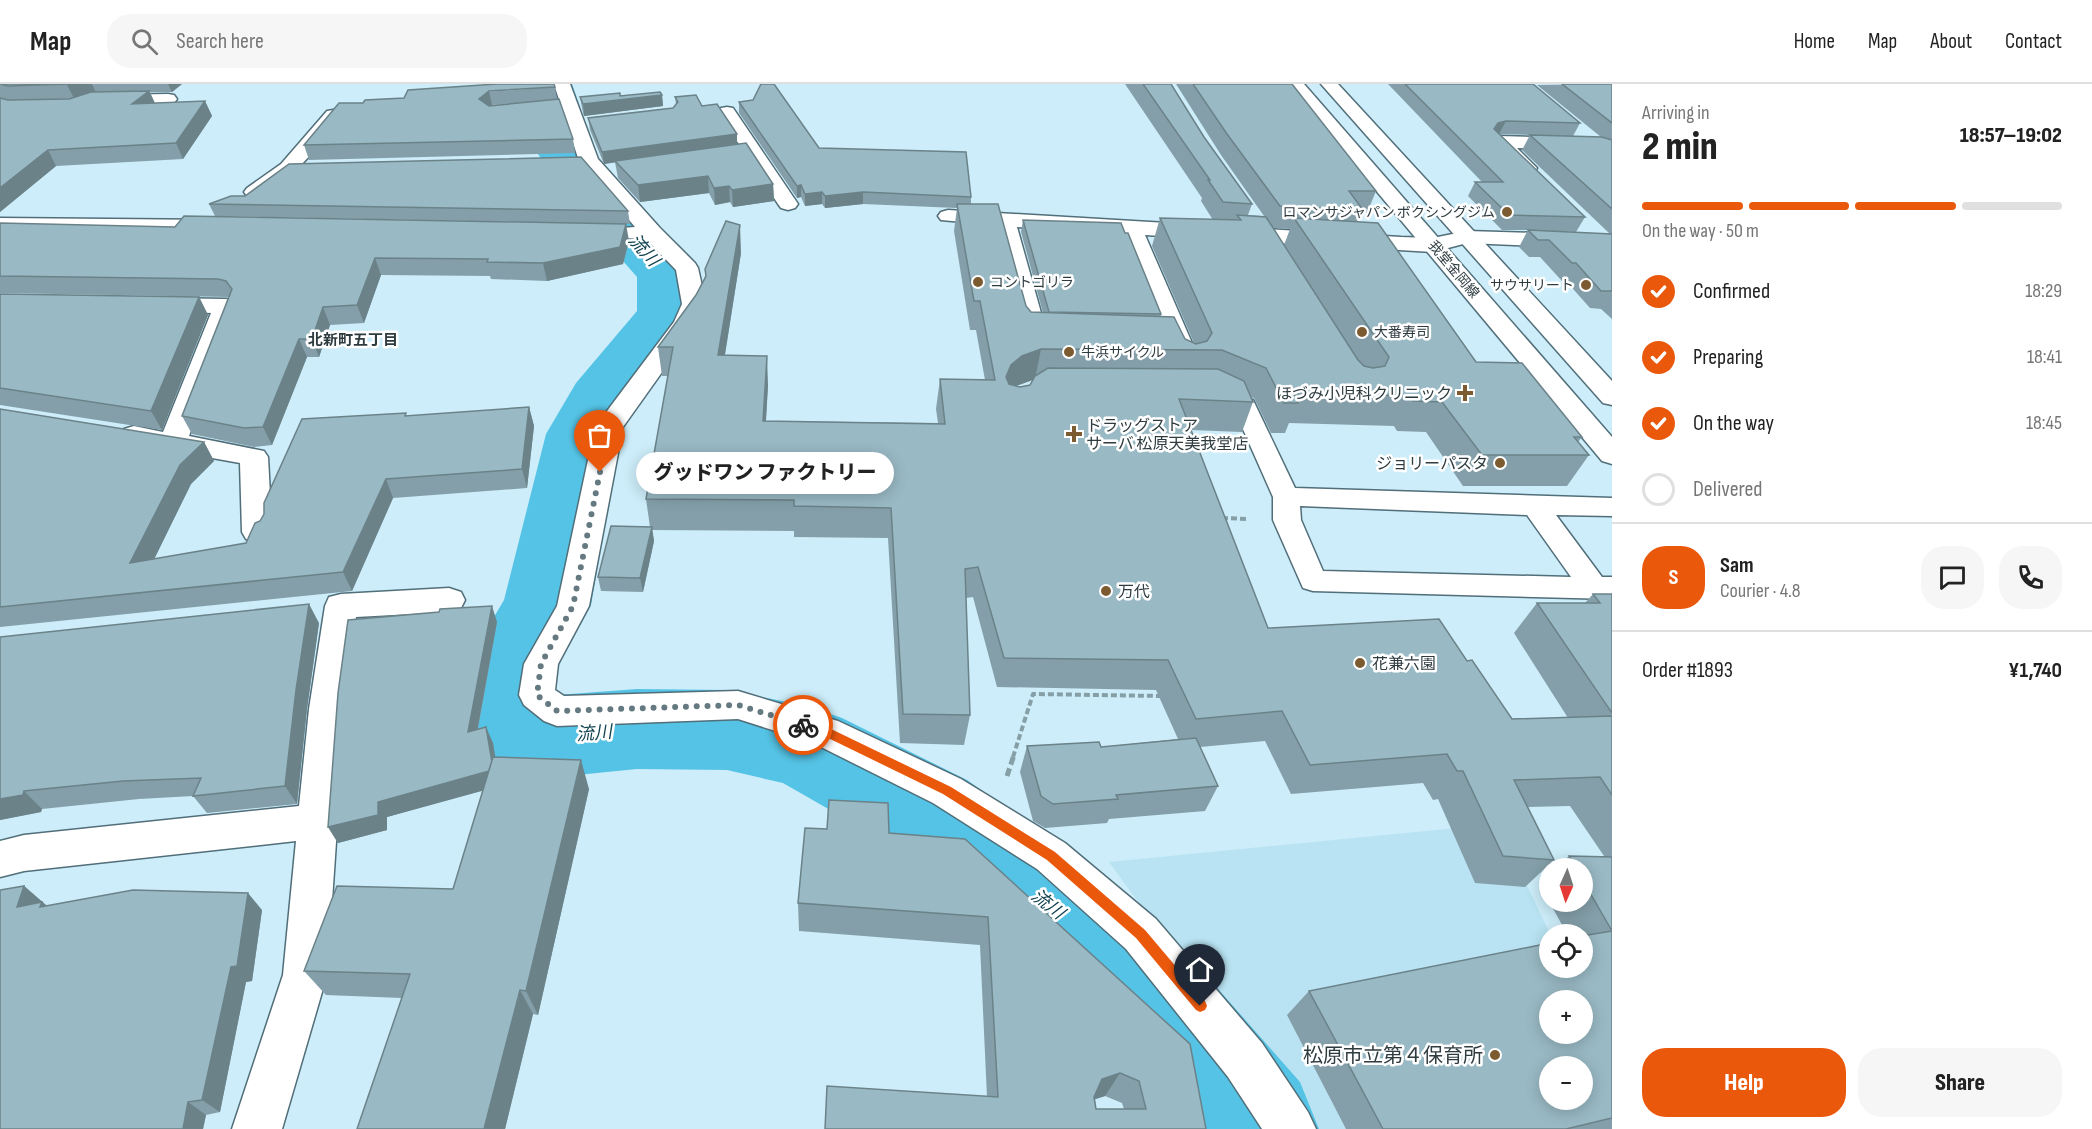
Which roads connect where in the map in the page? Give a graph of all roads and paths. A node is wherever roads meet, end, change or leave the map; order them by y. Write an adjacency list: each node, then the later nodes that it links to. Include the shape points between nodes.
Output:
1 (562, 84): 9 (street)
2 (1294, 84): 31 (street, 我堂金岡線)
3 (1329, 84): 29 (street, 我堂金岡線)
4 (168, 99): 5 (street)
5 (86, 103)
6 (350, 107): 14 (street, via 340,107)
7 (550, 108): 9 (lane)
8 (727, 112): 11 (street)
9 (579, 117): 13 (street)
10 (1572, 124): 17 (street, via 1588,141 1499,142)
11 (753, 152): 12 (street); 18 (street)
12 (729, 155)
13 (583, 164): 16 (street); 27 (street)
14 (288, 168): 15 (street); 22 (street, via 260,190)
15 (311, 168)
16 (623, 169)
17 (1542, 183)
18 (788, 204)
19 (948, 216): 20 (street)
20 (1004, 219): 25 (street); 34 (street, via 1035,334)
21 (0, 224): 22 (street)
22 (165, 224): 24 (street)
23 (1585, 225): 30 (street)
24 (236, 226)
25 (1131, 227): 26 (street); 36 (street)
26 (1259, 227): 31 (street); 32 (street)
27 (646, 233): 28 (street); 50 (street, via 687,268 694,304 685,323 609,428 573,606 541,664 537,695 557,711 738,705 825,732 947,791)
28 (610, 234)
29 (1467, 237): 30 (street); 31 (street); 39 (street, 我堂金岡線)
30 (1607, 242)
31 (1433, 244): 42 (street, 我堂金岡線)
32 (1278, 256)
33 (131, 304): 41 (street, via 226,306)
34 (1082, 335)
35 (1153, 337): 36 (street)
36 (1177, 337): 37 (street)
37 (1187, 363)
38 (1189, 388): 43 (lane, via 1212,389 1244,405)
39 (1612, 397)
40 (116, 433): 41 (street)
41 (173, 442): 46 (street, via 254,457)
42 (1612, 455)
43 (1286, 497): 44 (lane); 47 (lane, via 1287,520 1313,581)
44 (1535, 506): 45 (lane); 47 (lane)
45 (1612, 507)
46 (257, 532)
47 (1603, 588)
48 (448, 600): 51 (street, via 323,608 327,709)
49 (1162, 696): 50 (path, via 1033,694)
50 (993, 820): 54 (street, via 1051,856 1141,934 1245,1060)
51 (318, 821): 52 (street, via 24,853); 53 (street, via 306,975)
52 (0, 859)
53 (257, 1129)
54 (1291, 1129)

